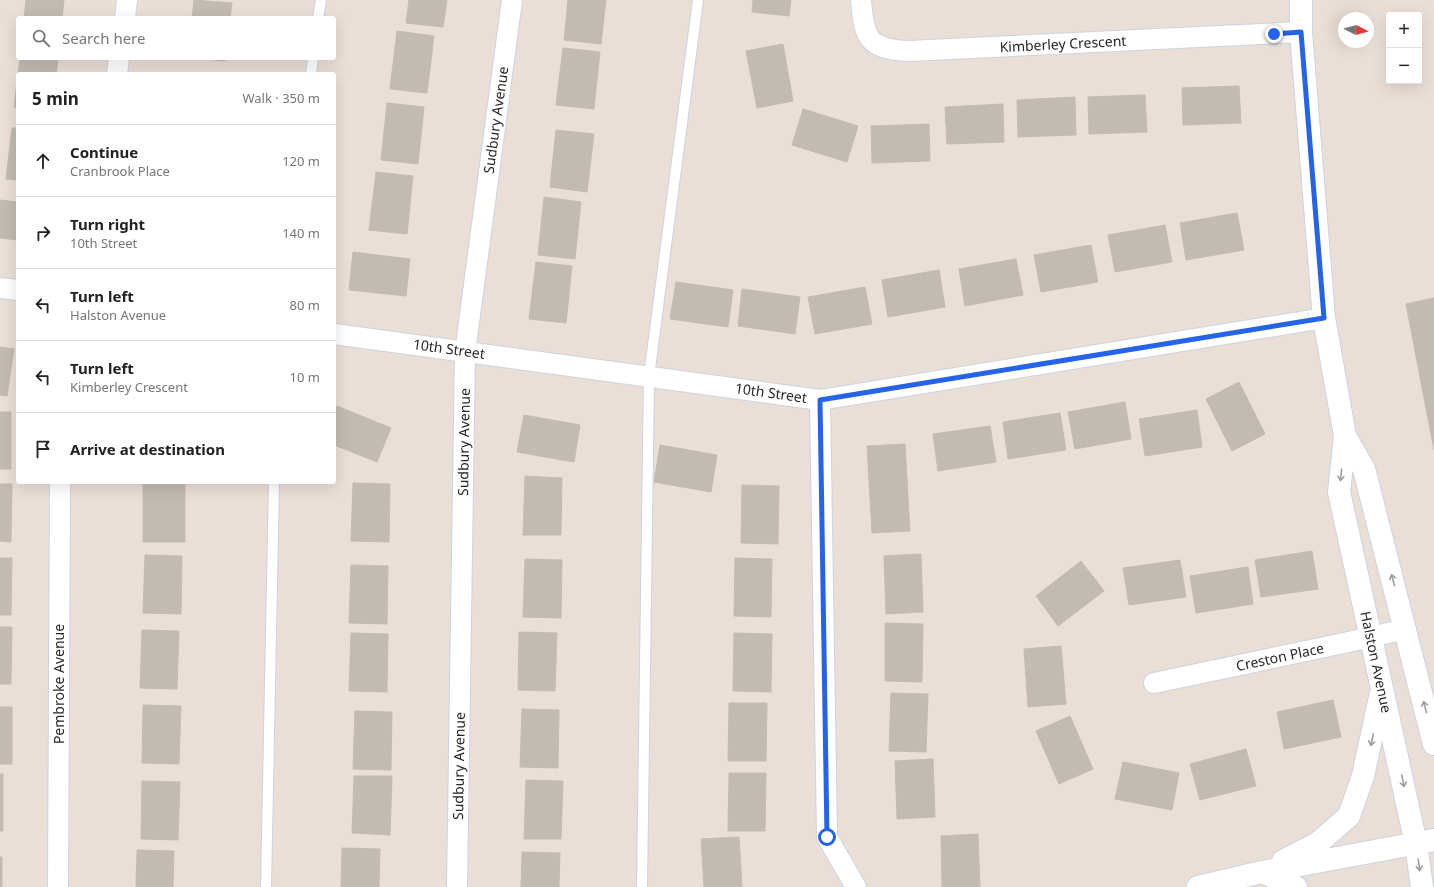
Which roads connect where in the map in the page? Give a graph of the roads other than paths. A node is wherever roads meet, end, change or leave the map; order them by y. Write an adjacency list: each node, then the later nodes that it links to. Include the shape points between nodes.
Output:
1 (127, 0): 7 (street)
2 (321, 0): 8 (lane)
3 (512, 0): 18 (street, Sudbury Avenue)
4 (698, 0): 19 (lane)
5 (860, 0): 9 (street, Kimberley Crescent, via 863,24 871,41 887,50)
6 (1301, 0): 9 (main road, Halston Avenue)
7 (125, 16)
8 (318, 16)
9 (1301, 32): 16 (main road, Halston Avenue)
10 (119, 60): 12 (street)
11 (313, 60): 13 (lane)
12 (117, 72)
13 (311, 72)
14 (0, 288): 15 (street)
15 (16, 290)
16 (1324, 318): 20 (street, 10th Street); 21 (main road, Halston Avenue)
17 (336, 334): 18 (street, 10th Street)
18 (465, 352): 19 (street, 10th Street); 33 (street, Sudbury Avenue)
19 (649, 376): 20 (street, 10th Street); 34 (lane)
20 (820, 400): 35 (street, via 827,837)
21 (1345, 436): 24 (main road, Halston Avenue, one-way to 21, via 1364,469); 25 (main road, Halston Avenue, one-way to 25, via 1339,492)
22 (60, 484): 31 (street, Pembroke Avenue)
23 (274, 484): 32 (lane)
24 (1406, 629): 25 (street, Creston Place); 28 (main road, Halston Avenue, one-way to 24)
25 (1371, 637): 26 (street, Creston Place); 27 (main road, Halston Avenue)
26 (1154, 683)
27 (1382, 688): 29 (main road, Halston Avenue, one-way to 29); 30 (main road, one-way to 30, via 1363,776 1349,816 1318,844)
28 (1434, 744)
29 (1425, 842): 30 (main road); 38 (main road, Halston Avenue, one-way to 38)
30 (1262, 872): 36 (main road); 37 (main road)
31 (58, 887)
32 (266, 887)
33 (457, 887)
34 (642, 887)
35 (856, 887)
36 (1198, 887)
37 (1296, 887)
38 (1422, 887)

